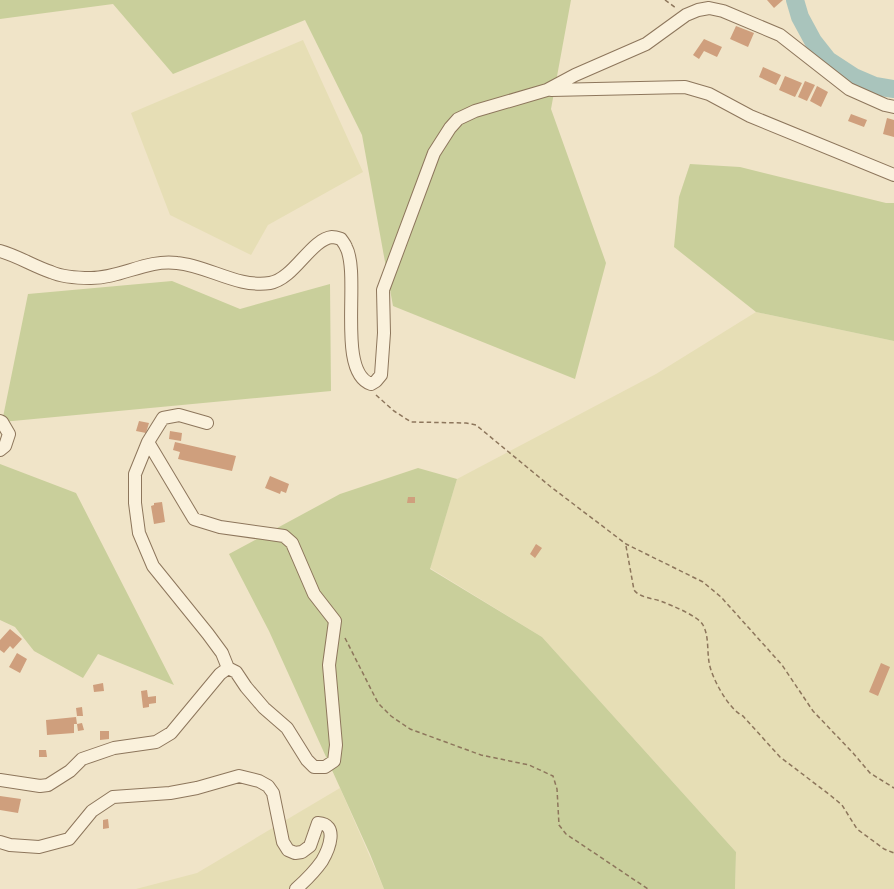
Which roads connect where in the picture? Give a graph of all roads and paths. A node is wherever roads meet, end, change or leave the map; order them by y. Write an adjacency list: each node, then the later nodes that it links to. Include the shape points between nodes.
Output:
1 (665, 0): 2 (path)
2 (686, 15): 3 (street, via 646,44); 4 (street, via 709,8 780,35 849,89)
3 (547, 90): 5 (street, via 686,87); 7 (street, via 458,119 434,153 383,290 381,375)
4 (894, 107)
5 (894, 175)
6 (0, 251): 7 (street, via 52,273 93,278 149,264 176,262 249,284 272,283 287,275 322,241 341,239 347,247 351,272 350,331 354,357 358,372)
7 (371, 384): 12 (path, via 373,393 411,422 476,425)
8 (0, 421): 11 (street, via 9,434)
9 (207, 423): 10 (street, via 179,414 163,418)
10 (148, 442): 13 (street, via 194,519 220,527 284,536 292,543 314,594); 14 (street, via 135,474 139,533 153,566 222,653)
11 (0, 450)
12 (626, 544): 16 (path, via 703,582 722,597 782,665 813,711 870,773); 18 (path, via 637,595 663,602 699,620 705,628 709,665 736,713 780,757 842,805 857,829)
13 (335, 621): 14 (street, via 329,665 336,745 334,761 325,767 314,767 307,760 287,728); 20 (path, via 378,703 391,716 410,729 553,776 559,825 566,834)
14 (228, 668): 15 (street, via 171,733 156,742 114,748 82,759 48,785)
15 (0, 780)
16 (894, 788)
17 (0, 842): 19 (street, via 39,847 69,839 92,811 113,797 170,793 239,776 259,781 273,793 288,850 303,852 310,846 318,823 329,826 330,844 322,861)
18 (894, 853)
19 (296, 889)
20 (648, 889)

